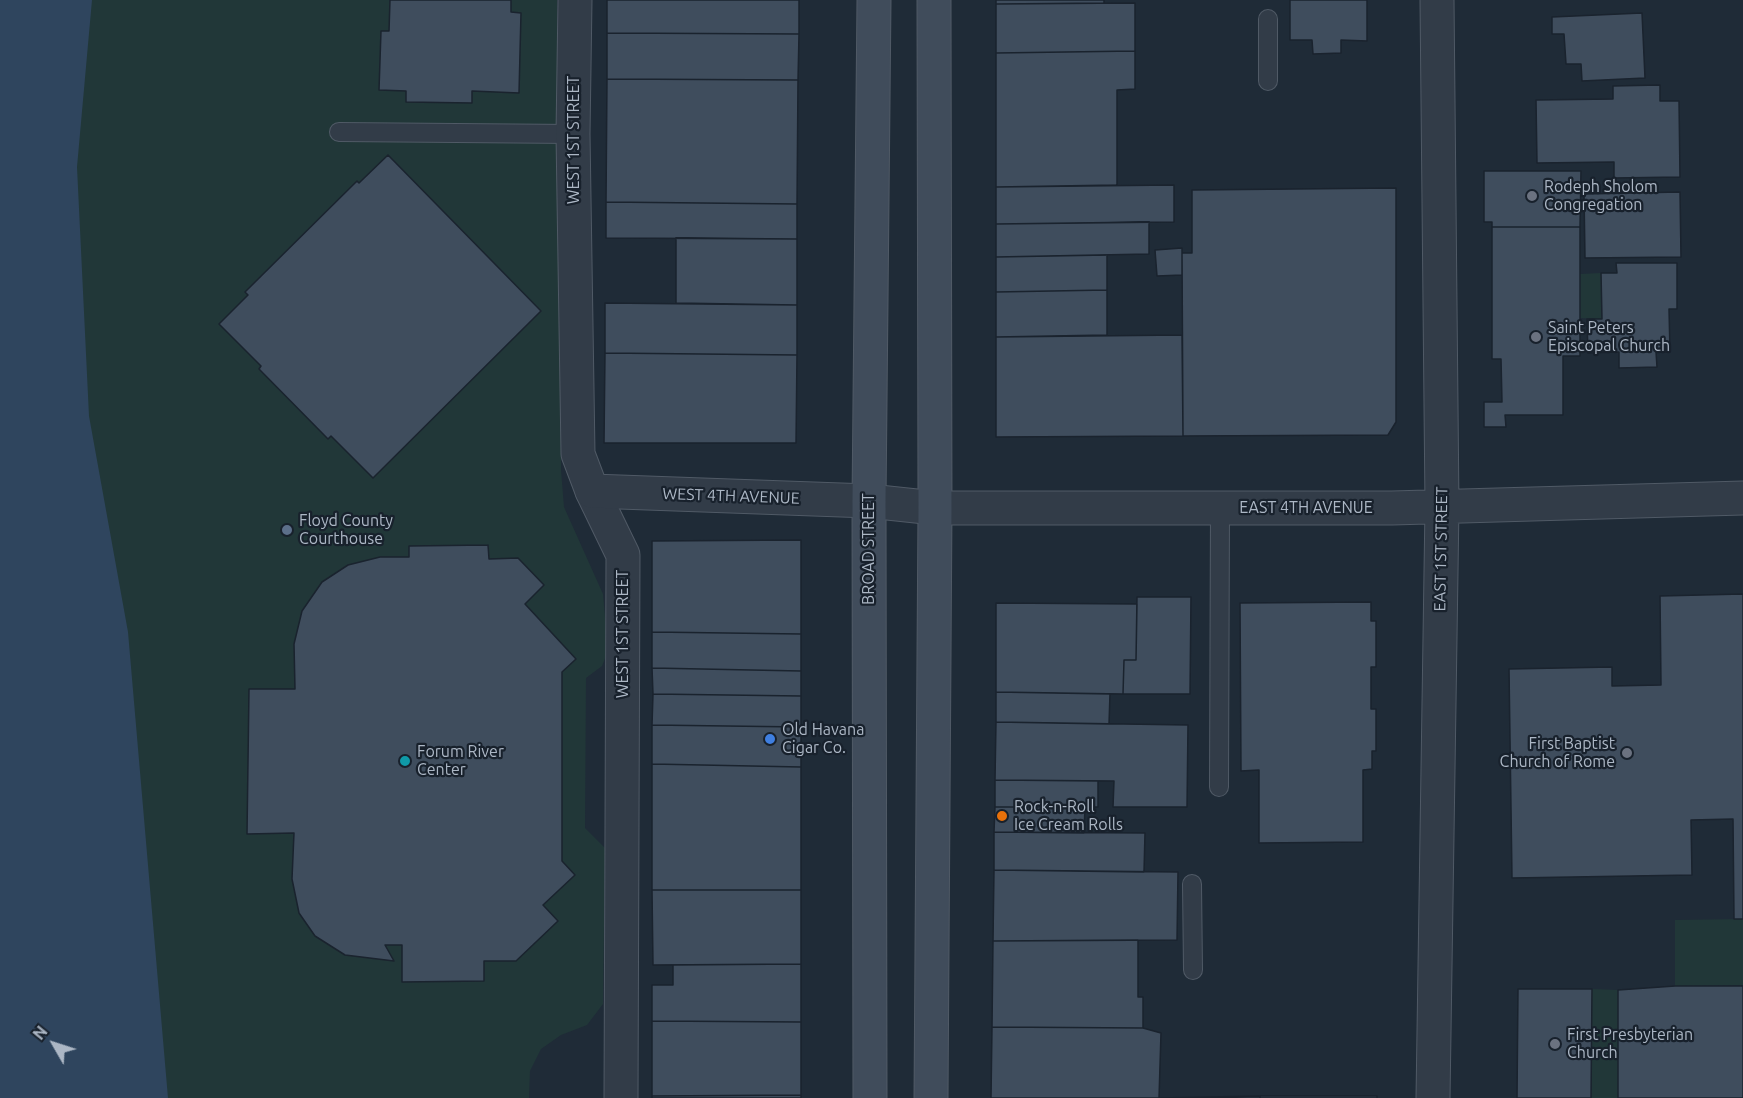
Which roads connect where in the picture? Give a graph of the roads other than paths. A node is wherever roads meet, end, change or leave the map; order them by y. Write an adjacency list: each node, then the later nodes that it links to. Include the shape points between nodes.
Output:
1 (575, 0): 8 (street, WEST 1ST STREET)
2 (874, 0): 11 (main road, BROAD STREET)
3 (934, 0): 13 (main road)
4 (1437, 0): 12 (street, EAST 1ST STREET)
5 (1268, 19): 6 (lane)
6 (1268, 81)
7 (339, 132): 8 (lane)
8 (573, 134): 9 (street, WEST 1ST STREET, via 578,454)
9 (592, 491): 11 (street, WEST 4TH AVENUE); 18 (street, WEST 1ST STREET, via 623,555)
10 (1743, 498): 12 (street, EAST 4TH AVENUE)
11 (869, 501): 13 (street, EAST 4TH AVENUE); 19 (main road, BROAD STREET)
12 (1442, 506): 14 (street, EAST 4TH AVENUE); 21 (street, EAST 1ST STREET)
13 (935, 508): 14 (street, EAST 4TH AVENUE); 20 (main road)
14 (1220, 508): 15 (lane)
15 (1219, 787)
16 (1192, 884): 17 (lane)
17 (1193, 970)
18 (621, 1098)
19 (870, 1098)
20 (931, 1098)
21 (1433, 1098)

